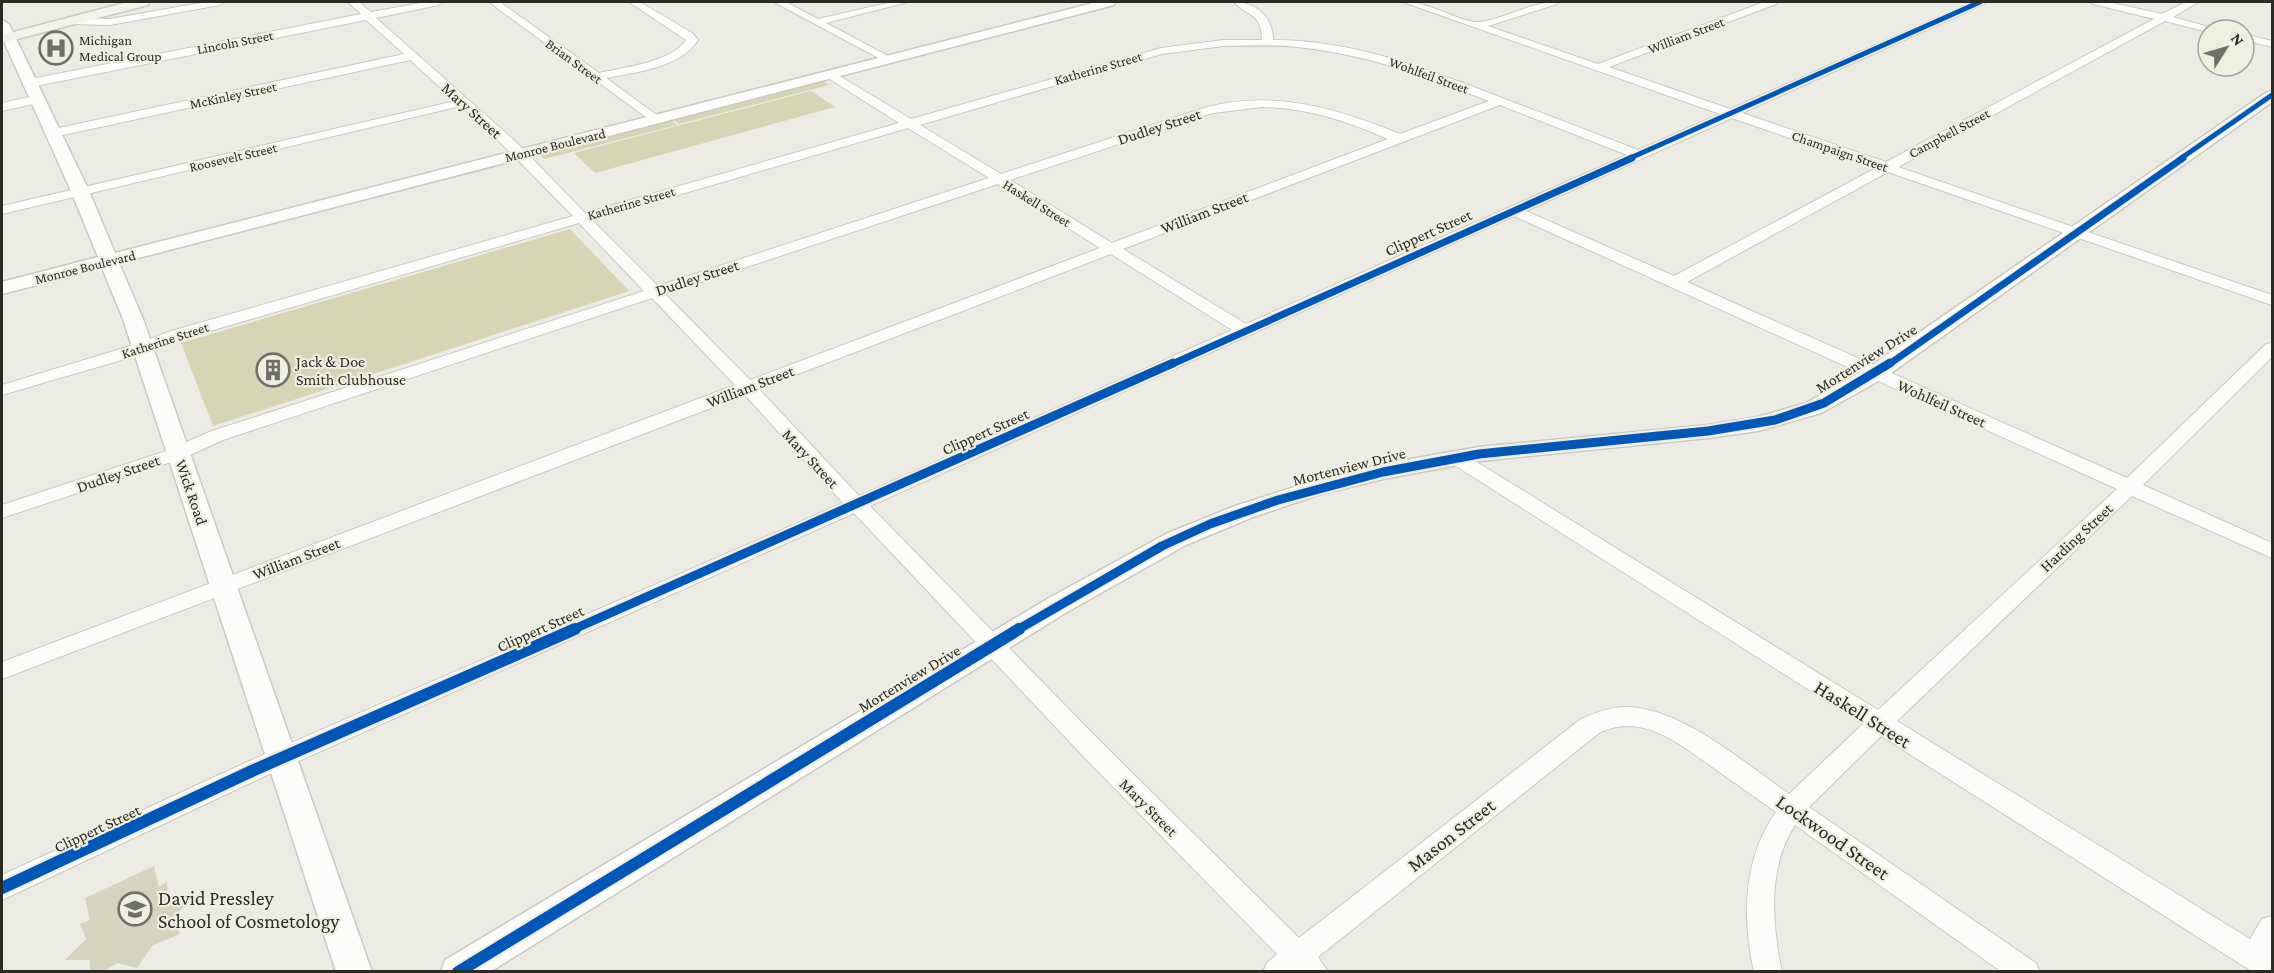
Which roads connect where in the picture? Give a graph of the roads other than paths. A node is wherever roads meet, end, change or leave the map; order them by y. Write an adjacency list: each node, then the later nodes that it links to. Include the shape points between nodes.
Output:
1 (143, 2): 17 (main road)
2 (220, 2): 20 (street)
3 (353, 2): 18 (street, Mary Street)
4 (439, 2): 18 (street, Lincoln Street)
5 (494, 2): 33 (street, Brian Street)
6 (634, 2): 33 (street, via 688,35 691,44 666,60)
7 (779, 2): 22 (street)
8 (903, 2): 22 (street)
9 (1110, 2): 30 (street, Monroe Boulevard)
10 (1239, 2): 27 (street, via 1267,24)
11 (1408, 2): 24 (street, Champaign Street)
12 (1553, 2): 24 (street)
13 (1772, 2): 31 (street, William Street)
14 (1980, 2): 39 (street, Clippert Street)
15 (2097, 2): 19 (street)
16 (2193, 2): 19 (street, Campbell Street)
17 (116, 9): 20 (street, via 120,15); 21 (main road)
18 (369, 16): 29 (street, Mary Street); 34 (street, Lincoln Street)
19 (2163, 17): 23 (street); 46 (street, Campbell Street)
20 (134, 18): 21 (street, via 97,23)
21 (72, 21): 25 (main road)
22 (817, 22): 30 (street)
23 (2196, 25)
24 (1478, 26): 31 (street, Champaign Street)
25 (3, 33): 34 (street, Wick Road)
26 (2256, 40): 28 (street)
27 (1267, 42): 36 (street, Wohlfeil Street, via 1321,46 1381,58); 41 (street, Katherine Street, via 1161,51)
28 (2272, 44)
29 (413, 56): 37 (street, Mary Street); 42 (street, McKinley Street)
30 (886, 59): 32 (street, Monroe Boulevard)
31 (1599, 67): 39 (street, Champaign Street)
32 (829, 74): 40 (street, Monroe Boulevard); 41 (street, Haskell Street)
33 (596, 77): 40 (street, Brian Street)
34 (35, 91): 38 (street, Lincoln Street); 42 (street, Wick Road)
35 (2272, 95): 52 (street, Mortenview Drive)
36 (1499, 101): 43 (street, William Street); 45 (street, Wohlfeil Street)
37 (464, 102): 44 (street, Mary Street); 48 (street, Roosevelt Street)
38 (2, 107)
39 (1729, 113): 45 (street, Clippert Street); 46 (street, Champaign Street)
40 (654, 119): 44 (street, Monroe Boulevard)
41 (908, 123): 47 (street, Haskell Street); 51 (street, Katherine Street)
42 (54, 134): 48 (street, Wick Road)
43 (1398, 138): 47 (street, Dudley Street, via 1319,109 1280,104 1240,105 1202,112); 53 (street, William Street)
44 (520, 153): 51 (street, Mary Street); 54 (street, Monroe Boulevard)
45 (1637, 154): 50 (street, Clippert Street)
46 (1886, 167): 52 (street, Champaign Street); 55 (street, Campbell Street)
47 (998, 179): 53 (street, Haskell Street); 57 (street, Dudley Street)
48 (80, 191): 49 (street, Roosevelt Street); 54 (street, Wick Road)
49 (2, 210)
50 (1513, 210): 55 (street, Wohlfeil Street); 59 (street, Clippert Street)
51 (580, 218): 57 (street, Mary Street); 60 (street, Katherine Street)
52 (2076, 233): 58 (street, Champaign Street); 62 (street, Mortenview Drive)
53 (1109, 248): 59 (street, Haskell Street); 63 (street, William Street)
54 (110, 260): 56 (street, Monroe Boulevard); 60 (street, Wick Road)
55 (1675, 282): 62 (street, Wohlfeil Street)
56 (2, 288)
57 (652, 292): 63 (street, Mary Street); 65 (street, Dudley Street, via 216,436)
58 (2272, 300)
59 (1245, 331): 68 (street, Clippert Street)
60 (143, 348): 64 (street, Katherine Street); 65 (street, Wick Road)
61 (2272, 348): 67 (street, Harding Street)
62 (1876, 373): 66 (street, Mortenview Drive, via 1809,410 1770,421 1712,431); 67 (street, Wohlfeil Street)
63 (747, 387): 68 (street, Mary Street); 71 (street, William Street)
64 (2, 390)
65 (179, 453): 69 (street, Dudley Street); 71 (street, Wick Road)
66 (1455, 457): 72 (street, Mortenview Drive, via 1327,484 1218,521 1138,559); 75 (street, Haskell Street)
67 (2130, 487): 70 (street, Wohlfeil Street); 75 (street, Harding Street)
68 (855, 504): 72 (street, Mary Street); 76 (street, Clippert Street)
69 (2, 512)
70 (2272, 551)
71 (224, 585): 73 (street, William Street); 76 (street, Wick Road)
72 (991, 645): 81 (street, Mary Street); 83 (street, Mortenview Drive)
73 (2, 671)
74 (1632, 716): 77 (street, Lockwood Street, via 1669,726); 81 (street, Mason Street, via 1608,718 1590,726)
75 (1878, 724): 77 (street, Harding Street); 80 (street, Haskell Street)
76 (280, 759): 78 (street, Clippert Street); 82 (street, Wick Road)
77 (1793, 809): 85 (street, Harding Street, via 1777,833 1765,870 1760,910); 86 (street, Lockwood Street)
78 (2, 888)
79 (2272, 928): 80 (street)
80 (2264, 962)
81 (1306, 963): 84 (street, Mason Street)
82 (354, 972)
83 (458, 972)
84 (1277, 972)
85 (1768, 972)
86 (2026, 972)

